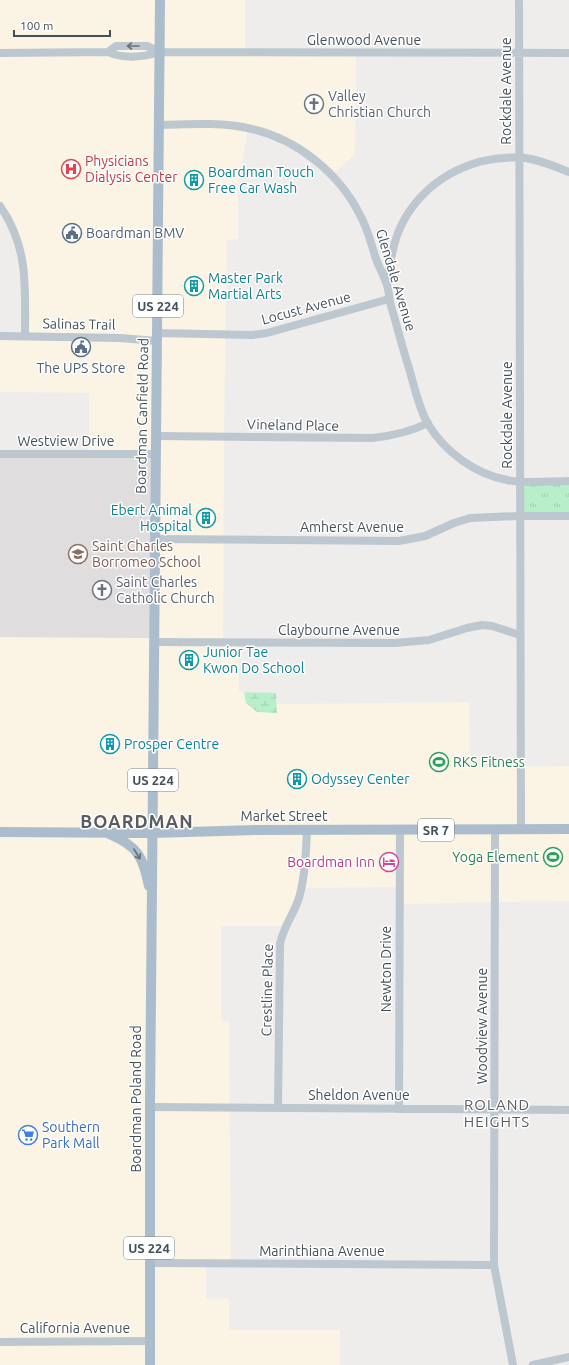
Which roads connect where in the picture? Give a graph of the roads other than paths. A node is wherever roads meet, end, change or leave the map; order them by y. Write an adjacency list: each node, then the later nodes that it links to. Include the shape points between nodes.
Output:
1 (160, 0): 3 (main road, Boardman Canfield Road / US 224)
2 (519, 0): 5 (street, Rockdale Avenue)
3 (160, 52): 4 (street, Glenwood Avenue, via 147,56 116,56 108,52); 5 (street, Glenwood Avenue); 7 (main road, Boardman Canfield Road / US 224)
4 (0, 53)
5 (519, 53): 6 (street, Glenwood Avenue); 8 (street, Rockdale Avenue)
6 (569, 53)
7 (159, 125): 11 (street, Glendale Avenue, via 227,125 252,129 283,140 311,157 335,179 354,204 366,227); 15 (main road, Boardman Canfield Road / US 224)
8 (520, 158): 9 (street, via 532,159); 11 (street, via 496,159 462,168 441,180 423,195 400,229); 20 (street, Rockdale Avenue)
9 (569, 172)
10 (0, 206): 14 (street, via 15,232 23,260)
11 (387, 285): 12 (street, Glendale Avenue)
12 (389, 299): 15 (street, Locust Avenue, via 268,334); 16 (street, Glendale Avenue)
13 (0, 336): 14 (street, Salinas Trail)
14 (25, 336): 15 (street, Salinas Trail)
15 (157, 337): 17 (main road, Boardman Canfield Road / US 224)
16 (428, 423): 17 (street, Vineland Place, via 416,429 372,438); 20 (street, Glendale Avenue, via 448,448 468,464 492,475)
17 (156, 436): 19 (main road, Boardman Canfield Road / US 224)
18 (0, 454): 19 (street, Westview Drive)
19 (156, 454): 24 (main road, Boardman Canfield Road / US 224)
20 (519, 481): 21 (street, Glendale Avenue); 22 (street, Rockdale Avenue)
21 (569, 481)
22 (519, 516): 23 (street, Amherst Avenue); 24 (street, Amherst Avenue, via 470,518 425,536 398,541); 25 (street, Rockdale Avenue)
23 (569, 516)
24 (155, 539): 26 (main road, Boardman Canfield Road / US 224)
25 (520, 635): 26 (street, Claybourne Avenue, via 482,625 429,640 395,644); 27 (street, Rockdale Avenue)
26 (154, 642): 34 (main road, Boardman Canfield Road / US 224)
27 (521, 829): 28 (main road, Market Street / SR 7); 31 (main road, Market Street / SR 7)
28 (569, 829)
29 (307, 830): 30 (main road, Market Street / SR 7); 34 (main road, Market Street / SR 7); 37 (street, Crestline Place, via 301,888 280,944)
30 (400, 830): 31 (main road, Market Street / SR 7); 38 (street, Newton Drive)
31 (495, 830): 39 (street, Woodview Avenue)
32 (0, 832): 33 (main road, Market Street / SR 7)
33 (106, 832): 34 (main road, Market Street / SR 7); 35 (main road, one-way to 35, via 134,848 143,864)
34 (153, 832): 35 (main road, Boardman Poland Road / US 224)
35 (152, 904): 36 (main road, Boardman Poland Road / US 224)
36 (150, 1107): 37 (street, Sheldon Avenue); 41 (main road, Boardman Poland Road / US 224)
37 (278, 1108): 38 (street, Sheldon Avenue)
38 (399, 1109): 39 (street, Sheldon Avenue)
39 (494, 1109): 40 (street, Sheldon Avenue); 42 (street, Woodview Avenue)
40 (569, 1110)
41 (149, 1263): 42 (street, Marinthiana Avenue); 43 (main road, Boardman Poland Road / US 224)
42 (494, 1266): 47 (street, Woodview Avenue)
43 (150, 1341): 44 (street, California Avenue); 46 (main road, Boardman Poland Road / US 224)
44 (0, 1342)
45 (569, 1358): 48 (street)
46 (150, 1365)
47 (513, 1365)
48 (533, 1365)

